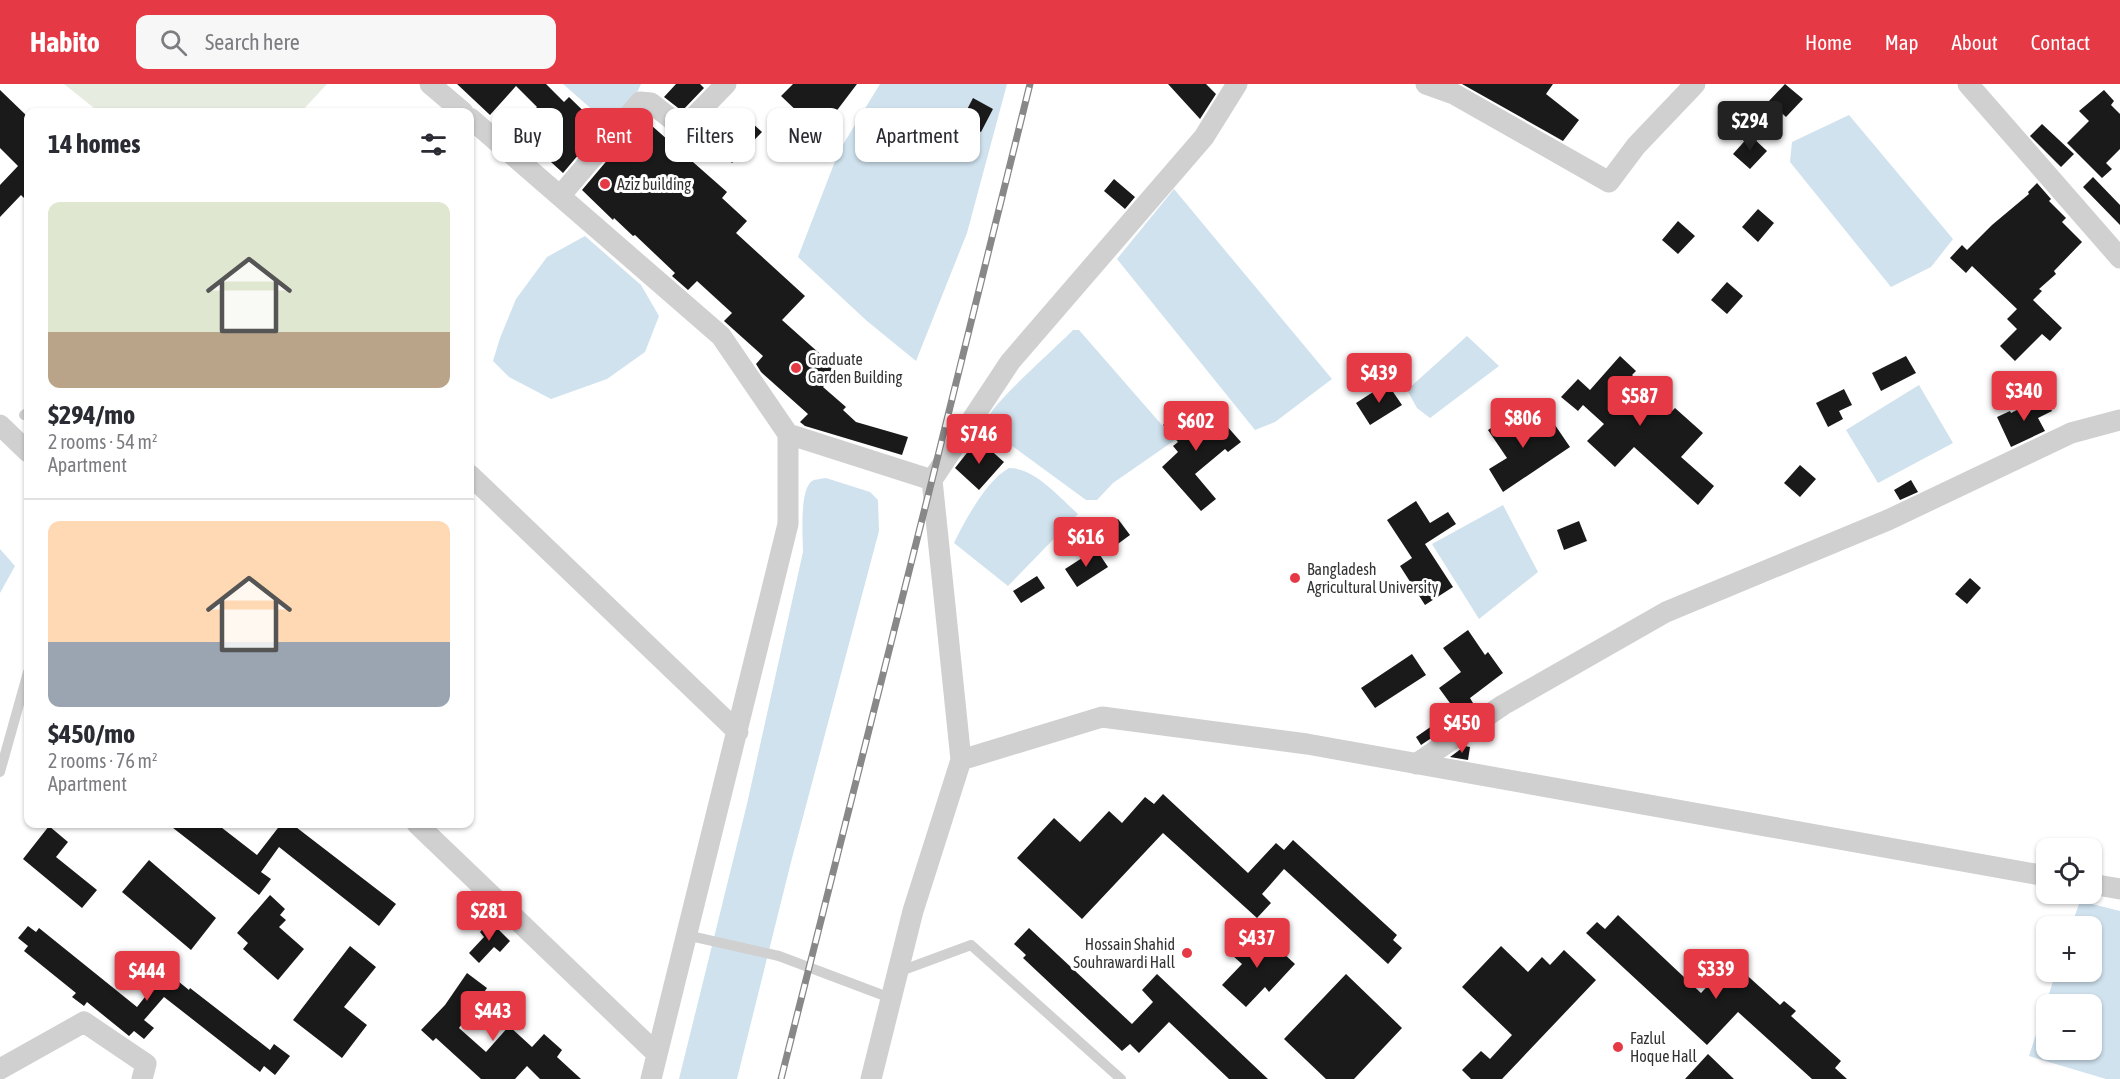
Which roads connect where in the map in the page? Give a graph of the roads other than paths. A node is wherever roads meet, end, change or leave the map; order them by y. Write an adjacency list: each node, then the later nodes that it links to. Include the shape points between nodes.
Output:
1 (430, 84): 7 (street)
2 (726, 84): 9 (street, via 683,126 651,103 640,102)
3 (1237, 84): 16 (street, via 1204,136 1010,362)
4 (1426, 84): 5 (street, via 1454,94 1609,182)
5 (1695, 84)
6 (1968, 84): 10 (street)
7 (458, 108)
8 (474, 121): 9 (street)
9 (560, 196): 13 (street, via 721,336)
10 (2120, 258)
11 (2120, 420): 20 (street, via 2071,433 1888,520 1666,612 1503,705)
12 (0, 425): 14 (street)
13 (788, 434): 16 (street); 18 (street, via 788,524)
14 (24, 448)
15 (474, 479): 18 (street)
16 (932, 480): 19 (street)
17 (24, 686): 21 (lane)
18 (738, 732): 26 (street)
19 (961, 760): 20 (street, via 1102,717 1307,744); 27 (street)
20 (1416, 764): 23 (street)
21 (0, 772)
22 (421, 828): 29 (street)
23 (2036, 874)
24 (2102, 886): 25 (street)
25 (2120, 889)
26 (693, 936): 28 (lane, via 779,956); 29 (street)
27 (898, 972): 28 (street); 35 (lane, via 971,945)
28 (893, 999): 34 (street)
29 (657, 1054): 33 (street)
30 (0, 1069): 31 (street); 32 (street, via 84,1022 146,1064)
31 (13, 1079)
32 (142, 1079)
33 (651, 1079)
34 (871, 1079)
35 (1121, 1079)

